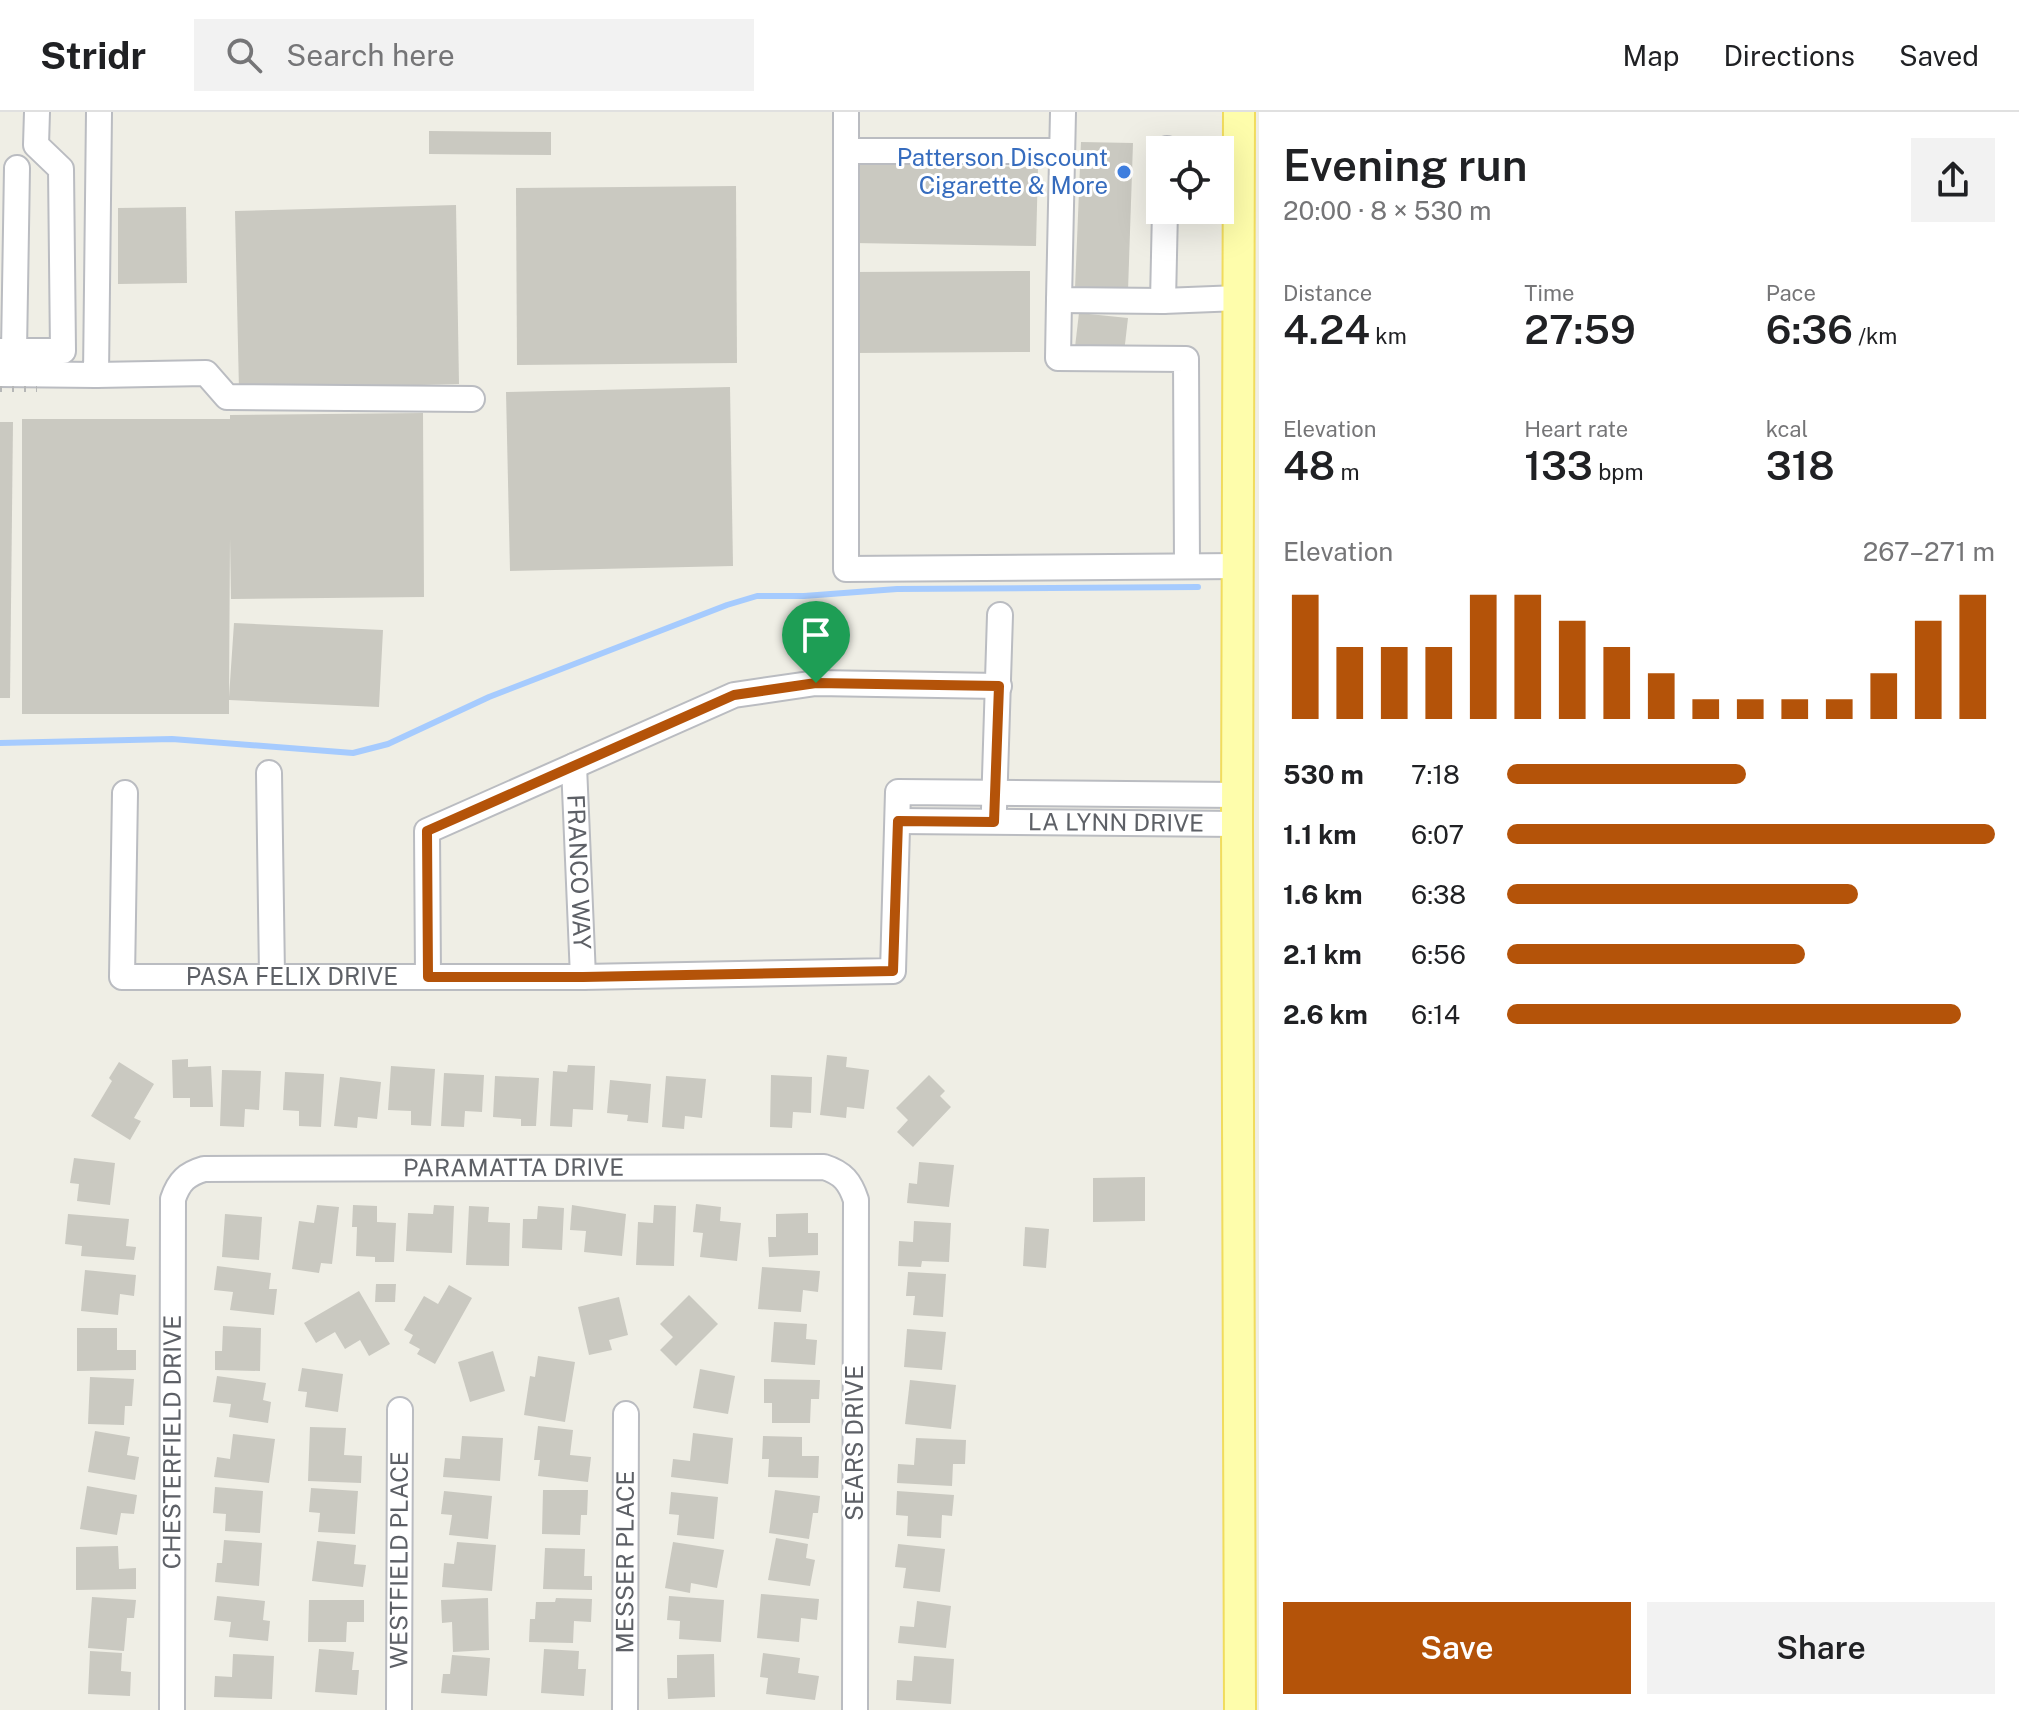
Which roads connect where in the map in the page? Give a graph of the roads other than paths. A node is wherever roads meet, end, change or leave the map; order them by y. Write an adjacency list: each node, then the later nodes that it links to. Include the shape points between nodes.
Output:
1 (37, 112): 9 (street, via 36,145)
2 (99, 112): 17 (street)
3 (846, 112): 6 (street)
4 (1063, 112): 7 (street)
5 (1239, 112): 10 (main road)
6 (846, 151): 7 (street); 20 (street, via 846,569)
7 (1062, 151): 12 (street)
8 (8, 168): 9 (street); 15 (street)
9 (61, 169): 15 (street, via 63,351)
10 (1249, 190): 14 (main road)
11 (1165, 224): 13 (street)
12 (1059, 300): 13 (street); 20 (street, via 1058,358 1186,359)
13 (1163, 301): 14 (street)
14 (1246, 317): 19 (main road)
15 (7, 351)
16 (0, 374): 17 (street)
17 (96, 375): 18 (street, via 206,373 227,397)
18 (472, 399)
19 (1249, 447): 21 (main road)
20 (1187, 566): 21 (street)
21 (1239, 566): 24 (main road)
22 (1000, 615): 23 (street)
23 (999, 686): 25 (street, via 816,683 734,695); 27 (street)
24 (1249, 764): 29 (main road)
25 (574, 766): 33 (street, via 427,831); 34 (street, FRANCO WAY)
26 (269, 773): 32 (street)
27 (994, 792): 29 (street, LA LYNN DRIVE); 30 (street, LA LYNN DRIVE, via 898,792); 31 (street)
28 (125, 793): 32 (street, PASA FELIX DRIVE, via 122,977)
29 (1237, 810): 31 (street, LA LYNN DRIVE); 39 (main road)
30 (898, 821): 31 (street, LA LYNN DRIVE); 34 (street, PASA FELIX DRIVE, via 893,971)
31 (994, 822)
32 (272, 976): 33 (street, PASA FELIX DRIVE)
33 (428, 977): 34 (street, PASA FELIX DRIVE)
34 (583, 977)
35 (183, 1178): 36 (street, PARAMATTA DRIVE, via 204,1169 824,1167); 40 (street, CHESTERFIELD DRIVE, via 173,1199)
36 (845, 1178): 43 (street, SEARS DRIVE, via 856,1200)
37 (400, 1410): 41 (street, WESTFIELD PLACE)
38 (626, 1414): 42 (street, MESSER PLACE)
39 (1249, 1532): 44 (main road)
40 (172, 1710)
41 (399, 1710)
42 (625, 1710)
43 (855, 1710)
44 (1240, 1710)

